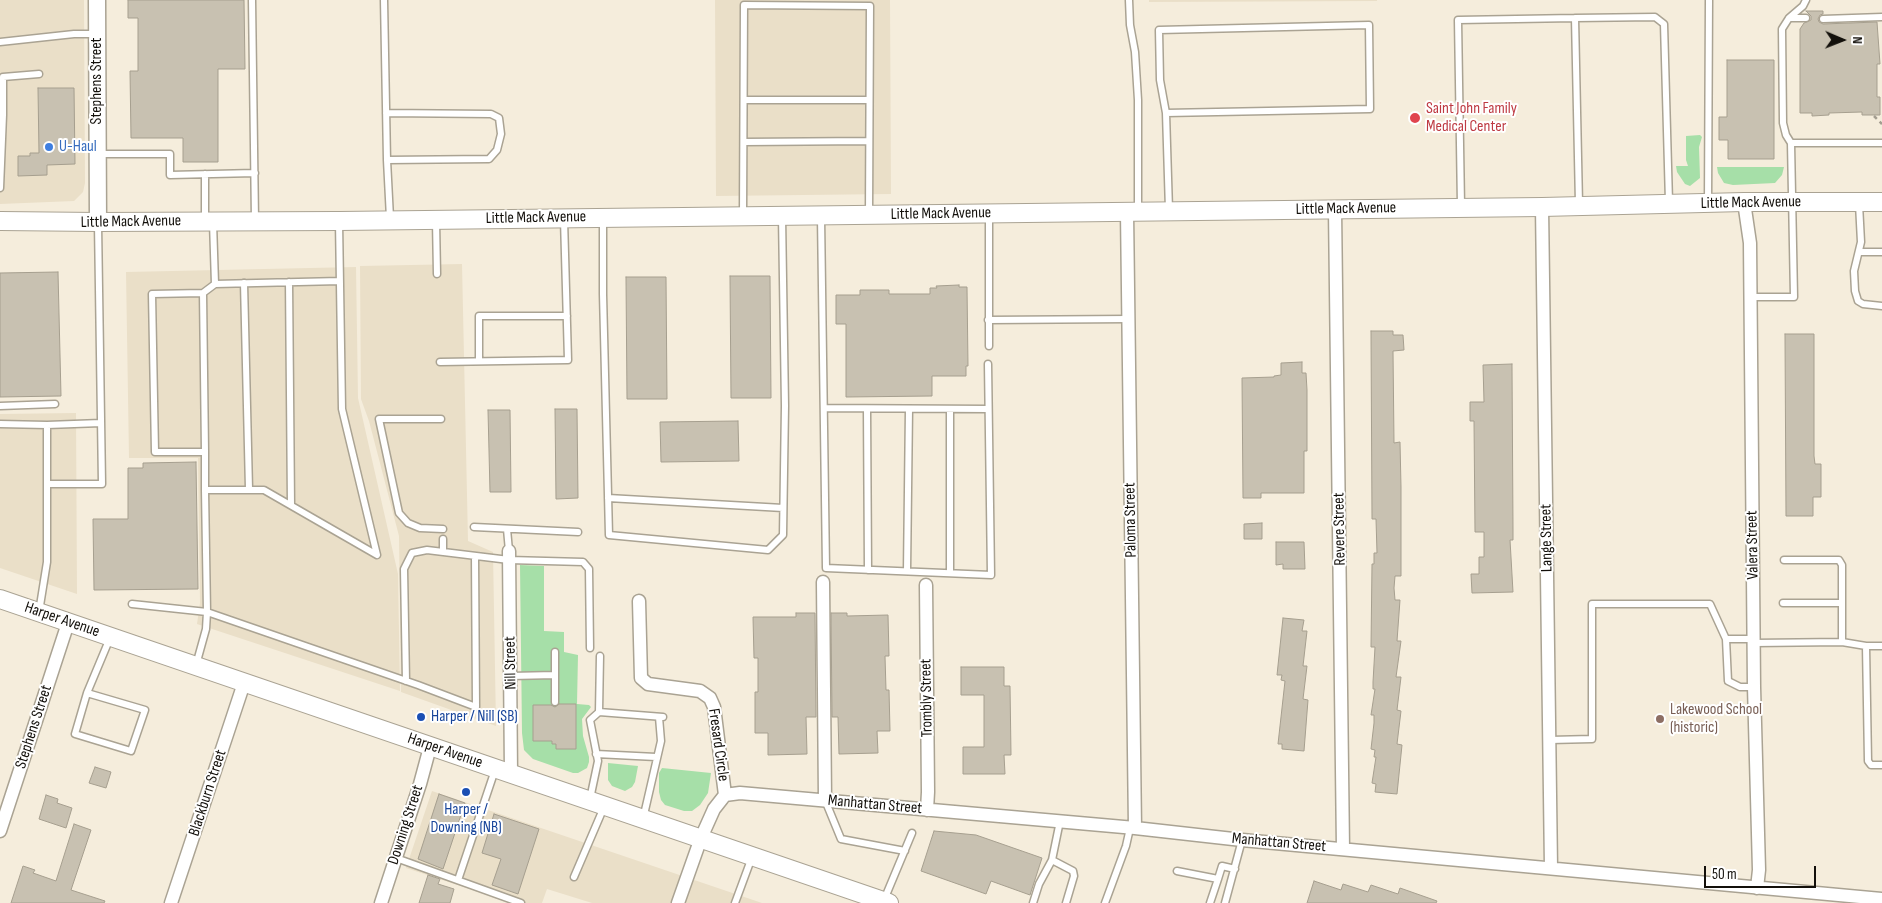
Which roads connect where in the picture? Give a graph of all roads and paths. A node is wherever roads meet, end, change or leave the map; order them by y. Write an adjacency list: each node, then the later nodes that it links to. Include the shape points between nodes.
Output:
1 (97, 0): 12 (street, Stephens Street)
2 (252, 0): 27 (lane)
3 (384, 0): 17 (lane)
4 (1129, 0): 41 (lane, via 1138,100)
5 (1709, 0): 35 (lane)
6 (1806, 0): 9 (lane)
7 (1882, 17): 11 (lane)
8 (1575, 18): 34 (lane, via 1655,17 1664,24); 36 (lane); 38 (lane, via 1458,20)
9 (1789, 18): 10 (lane); 23 (lane, via 1782,29 1782,123)
10 (1806, 18)
11 (1823, 19)
12 (97, 34): 13 (lane); 25 (street, Stephens Street)
13 (0, 42)
14 (39, 74): 29 (lane, via 3,77)
15 (744, 100): 16 (lane); 16 (lane, via 744,6 870,6); 22 (lane)
16 (869, 100): 21 (lane)
17 (386, 113): 26 (lane); 26 (lane, via 491,114 499,118 500,134 498,150 489,159)
18 (1166, 113): 18 (lane, via 1160,80 1159,30 1369,25 1370,110); 40 (lane)
19 (1874, 116): 20 (path)
20 (1882, 124)
21 (869, 141): 22 (lane); 44 (lane)
22 (744, 142): 45 (lane)
23 (1791, 143): 24 (lane); 31 (lane)
24 (1882, 143)
25 (97, 154): 28 (lane, via 170,154 170,175); 54 (street, Stephens Street)
26 (387, 160): 49 (lane)
27 (255, 173): 28 (lane); 55 (lane)
28 (205, 174): 52 (lane)
29 (0, 188)
30 (1744, 202): 31 (main road, Little Mack Avenue); 35 (main road, Little Mack Avenue); 64 (street, Valera Street, via 1750,243)
31 (1792, 202): 32 (main road, Little Mack Avenue); 64 (lane, via 1794,297)
32 (1859, 202): 33 (main road, Little Mack Avenue); 56 (lane)
33 (1882, 202)
34 (1669, 204): 35 (main road, Little Mack Avenue); 36 (main road, Little Mack Avenue)
35 (1708, 204)
36 (1579, 205): 37 (main road, Little Mack Avenue)
37 (1542, 207): 38 (main road, Little Mack Avenue); 131 (street, Lange Street)
38 (1461, 208): 39 (main road, Little Mack Avenue)
39 (1335, 209): 40 (main road, Little Mack Avenue); 148 (street, Revere Street)
40 (1169, 211): 41 (main road, Little Mack Avenue)
41 (1132, 212): 42 (main road, Little Mack Avenue); 67 (street, Paloma Street)
42 (988, 213): 44 (main road, Little Mack Avenue); 68 (lane)
43 (821, 215): 44 (main road, Little Mack Avenue); 46 (main road, Little Mack Avenue); 75 (lane)
44 (869, 215)
45 (743, 216): 46 (main road, Little Mack Avenue); 48 (main road, Little Mack Avenue)
46 (782, 216): 90 (lane)
47 (564, 217): 48 (main road, Little Mack Avenue); 50 (main road, Little Mack Avenue); 66 (lane)
48 (603, 218): 88 (lane)
49 (390, 220): 50 (main road, Little Mack Avenue); 53 (main road, Little Mack Avenue)
50 (436, 220): 58 (lane)
51 (0, 221): 54 (main road, Little Mack Avenue)
52 (209, 221): 54 (main road, Little Mack Avenue); 55 (main road, Little Mack Avenue); 62 (lane)
53 (339, 221): 55 (main road, Little Mack Avenue); 59 (lane)
54 (98, 222): 81 (lane)
55 (255, 222)
56 (1859, 252): 57 (lane); 65 (lane, via 1854,270 1858,301)
57 (1882, 252)
58 (438, 274)
59 (340, 281): 60 (lane); 89 (lane, via 342,409 378,556)
60 (289, 282): 61 (lane); 89 (lane)
61 (244, 283): 62 (lane); 87 (lane)
62 (215, 284): 63 (lane)
63 (203, 293): 84 (lane); 84 (lane, via 152,294 152,314 155,452)
64 (1750, 297): 115 (street, Valera Street)
65 (1882, 306)
66 (567, 316): 70 (lane, via 568,360); 70 (lane, via 478,316)
67 (1129, 319): 68 (lane); 143 (street, Paloma Street)
68 (988, 320): 69 (lane)
69 (989, 346)
70 (479, 361): 71 (lane)
71 (440, 362)
72 (988, 364): 79 (lane)
73 (55, 404): 74 (lane)
74 (0, 406)
75 (824, 408): 76 (lane); 100 (lane, via 826,568)
76 (867, 409): 77 (lane); 100 (lane)
77 (910, 409): 78 (lane); 101 (lane)
78 (950, 409): 79 (lane); 102 (lane)
79 (988, 409): 102 (lane, via 992,576)
80 (441, 419): 92 (lane, via 379,419 400,513 408,523 420,528)
81 (101, 423): 83 (lane); 85 (lane, via 102,484)
82 (0, 424): 83 (lane)
83 (47, 425): 85 (lane)
84 (205, 452): 86 (lane)
85 (48, 484): 110 (lane, via 48,562)
86 (205, 490): 87 (lane); 111 (lane)
87 (249, 490): 89 (lane, via 264,490)
88 (608, 498): 90 (lane); 90 (lane, via 610,535 768,550 783,535)
89 (291, 505)
90 (783, 508)
91 (474, 527): 93 (lane)
92 (443, 529)
93 (507, 529): 94 (lane); 97 (lane)
94 (578, 532)
95 (443, 539): 96 (lane)
96 (443, 552): 98 (lane); 125 (lane, via 427,550 412,553 404,569)
97 (509, 555): 98 (lane); 119 (lane, via 583,562 589,569); 124 (street, Nill Street)
98 (475, 556): 125 (lane, via 476,707)
99 (1784, 560): 108 (lane, via 1839,560 1842,565)
100 (868, 570): 101 (lane)
101 (907, 571): 102 (lane)
102 (950, 574)
103 (823, 582): 138 (street)
104 (926, 586): 140 (street, Trombly Street)
105 (0, 599): 110 (main road, Harper Avenue)
106 (639, 601): 137 (street, Fresard Circle, via 641,678 648,684 700,691 710,698 714,707)
107 (1784, 603): 108 (lane)
108 (1842, 603): 116 (lane)
109 (132, 604): 111 (lane)
110 (39, 612): 112 (main road, Harper Avenue)
111 (207, 612): 122 (lane); 125 (lane)
112 (68, 623): 113 (main road, Harper Avenue); 144 (street, Stephens Street)
113 (110, 637): 122 (main road, Harper Avenue); 128 (lane)
114 (1726, 639): 115 (lane); 127 (lane, via 1728,681 1740,687); 131 (lane, via 1710,604 1592,604 1592,739)
115 (1754, 641): 116 (lane); 127 (street, Valera Street)
116 (1842, 642): 117 (lane)
117 (1866, 646): 118 (lane); 135 (lane, via 1868,761 1871,765)
118 (1882, 646)
119 (590, 648)
120 (555, 652): 123 (lane)
121 (600, 656): 130 (lane)
122 (196, 666): 126 (main road, Harper Avenue)
123 (555, 675): 124 (lane); 129 (lane)
124 (511, 676): 136 (street, Nill Street)
125 (406, 681)
126 (244, 683): 132 (main road, Harper Avenue); 162 (street, Blackburn Street)
127 (1754, 687): 159 (street, Valera Street)
128 (87, 693): 128 (lane, via 75,734 131,751 145,710)
129 (555, 702)
130 (599, 712): 133 (lane, via 590,720); 134 (lane, via 661,717 661,741)
131 (1550, 740): 153 (street, Lange Street)
132 (430, 747): 136 (main road, Harper Avenue); 151 (street, Downing Street)
133 (596, 754): 134 (lane); 139 (lane)
134 (656, 757): 141 (lane)
135 (1882, 765)
136 (503, 771): 139 (main road, Harper Avenue); 158 (lane)
137 (725, 795): 138 (street, Manhattan Street, via 740,793); 146 (street)
138 (824, 800): 140 (street, Manhattan Street); 149 (lane, via 841,839)
139 (597, 803): 141 (main road, Harper Avenue); 156 (lane)
140 (926, 810): 142 (street, Manhattan Street)
141 (643, 819): 146 (main road, Harper Avenue)
142 (1060, 821): 143 (street, Manhattan Street); 152 (lane)
143 (1132, 828): 147 (street, Manhattan Street); 169 (lane)
144 (0, 831)
145 (912, 832): 149 (lane)
146 (701, 838): 150 (main road, Harper Avenue); 165 (street)
147 (1242, 840): 148 (street, Manhattan Street); 154 (lane)
148 (1343, 849): 153 (street, Manhattan Street)
149 (905, 851): 161 (lane)
150 (752, 856): 161 (main road, Harper Avenue); 166 (lane)
151 (396, 858): 158 (lane); 163 (street, Downing Street)
152 (1052, 860): 167 (lane); 168 (lane, via 1074,871)
153 (1551, 868): 159 (street, Manhattan Street)
154 (1235, 869): 157 (lane, via 1222,866); 171 (lane)
155 (1177, 871): 157 (lane)
156 (574, 877)
157 (1218, 879): 170 (lane)
158 (458, 880): 164 (lane)
159 (1758, 888): 160 (street, Manhattan Street)
160 (1882, 900)
161 (886, 902)
162 (172, 903)
163 (381, 903)
164 (521, 903)
165 (678, 903)
166 (735, 903)
167 (1033, 903)
168 (1066, 903)
169 (1105, 903)
170 (1210, 903)
171 (1225, 903)

